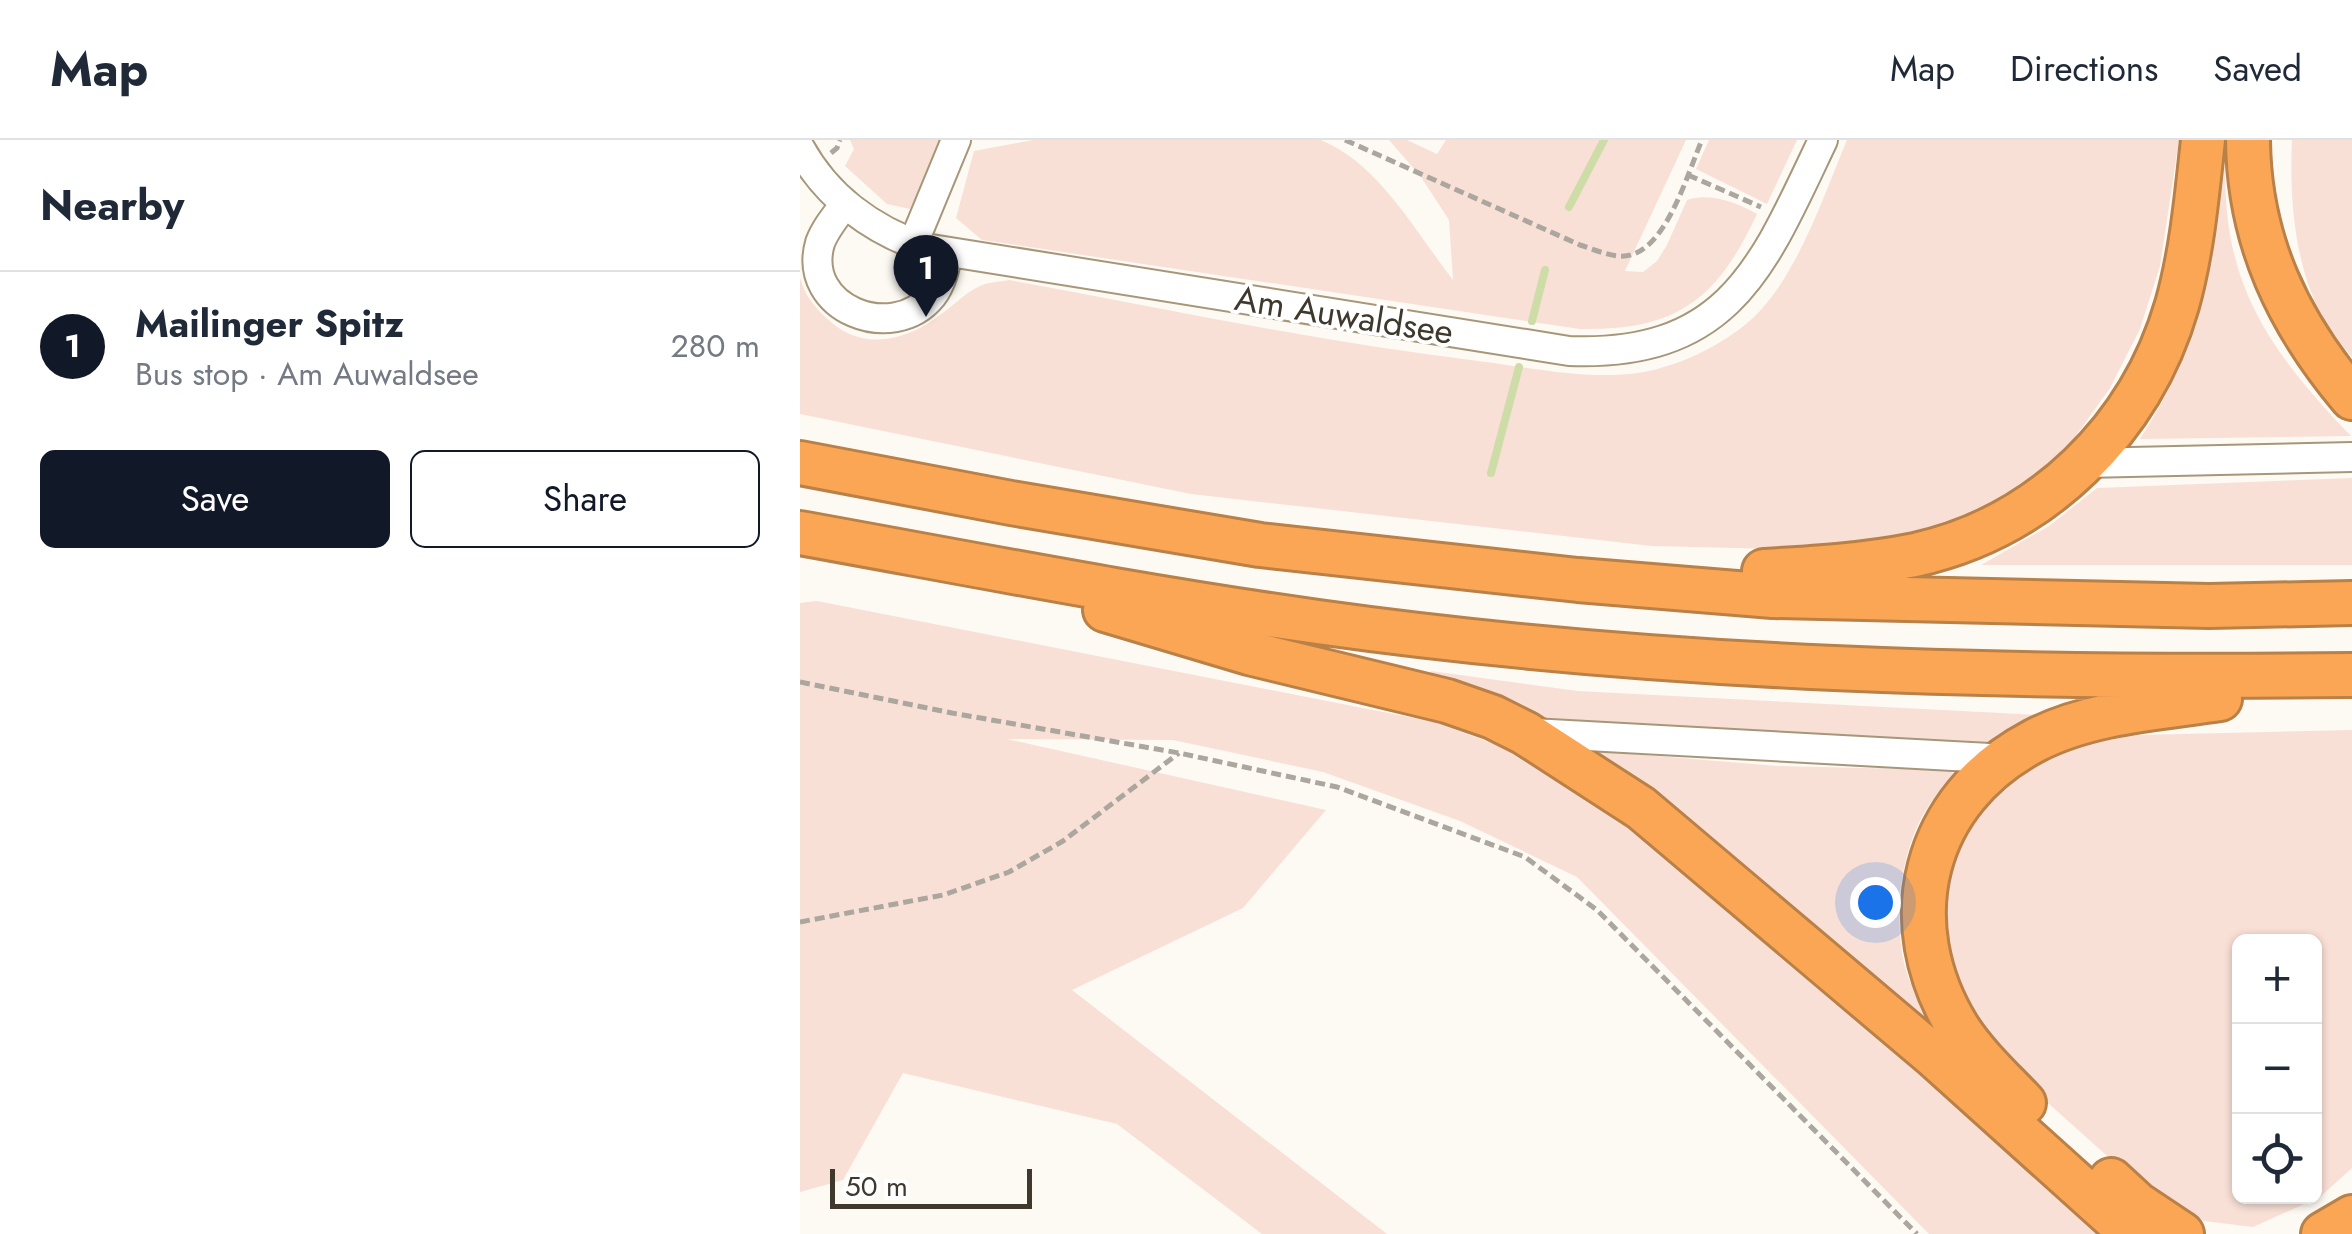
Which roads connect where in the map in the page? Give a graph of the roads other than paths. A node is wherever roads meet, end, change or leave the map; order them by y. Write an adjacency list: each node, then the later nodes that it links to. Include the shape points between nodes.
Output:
1 (956, 140): 7 (street)
2 (1823, 140): 8 (street, Am Auwaldsee, via 1750,280 1702,323 1639,348 1569,350)
3 (2203, 140): 11 (highway, via 2189,251 2163,348 2137,398)
4 (800, 148): 6 (street, Am Auwaldsee)
5 (2250, 150): 9 (highway, via 2258,232 2281,294)
6 (846, 204): 7 (street, Am Auwaldsee); 8 (street, via 825,232 818,264 828,295 852,313 885,318 920,308 940,283)
7 (912, 244): 8 (street, Am Auwaldsee)
8 (948, 252)
9 (2352, 398)
10 (2352, 457): 11 (street)
11 (2085, 462): 15 (highway, via 2002,524 1918,554 1822,568)
12 (800, 463): 15 (highway, via 1260,545)
13 (800, 533): 14 (highway)
14 (912, 554): 17 (highway, via 1319,622 1596,652 1900,671); 18 (highway, via 1250,653 1447,701)
15 (1578, 580): 16 (highway, via 1828,598)
16 (2352, 603)
17 (2352, 677): 19 (highway, via 2078,724)
18 (1526, 733): 19 (street); 21 (highway, via 1654,818)
19 (2008, 758): 22 (highway, via 1977,784 1936,840 1923,919 1928,961 1959,1028 1983,1060 2137,1204)
20 (2352, 1217): 23 (highway)
21 (2132, 1234)
22 (2182, 1234)
23 (2323, 1234)

